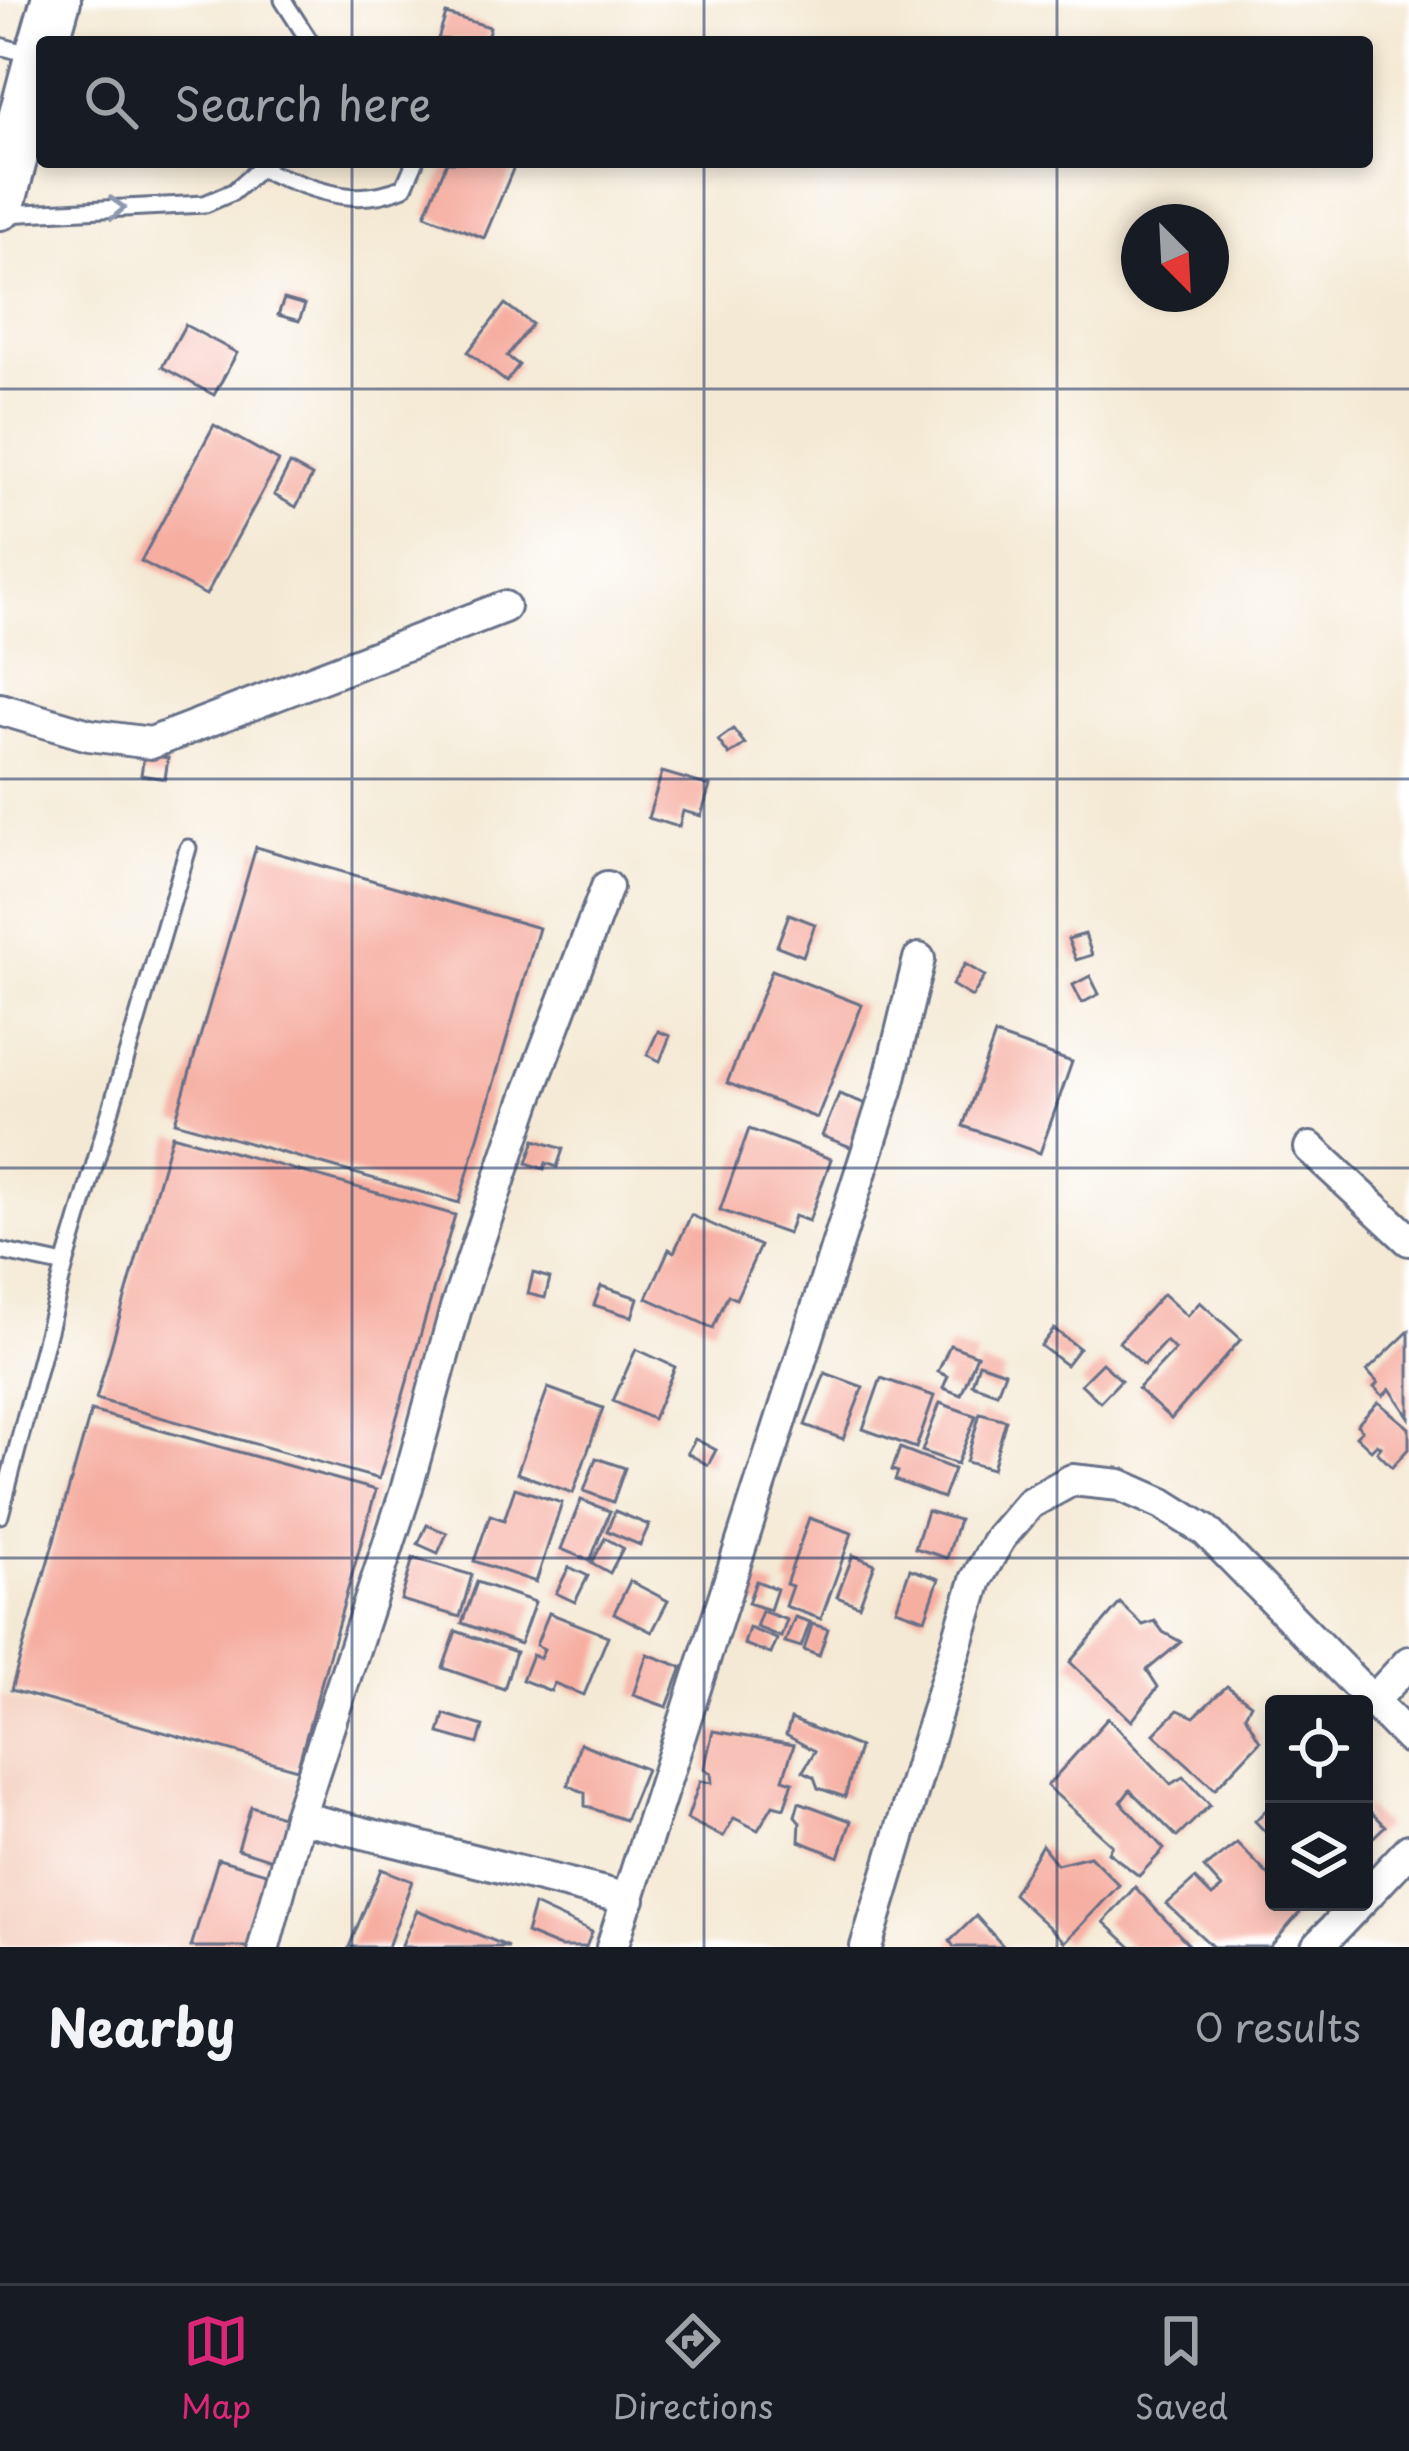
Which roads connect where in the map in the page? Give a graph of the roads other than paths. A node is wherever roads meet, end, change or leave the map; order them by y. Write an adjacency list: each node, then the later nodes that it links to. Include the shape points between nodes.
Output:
1 (56, 0): 3 (highway)
2 (283, 0): 4 (lane)
3 (37, 36)
4 (312, 36)
5 (31, 48): 9 (highway)
6 (262, 168): 9 (lane, one-way to 6, via 205,204)
7 (269, 168): 8 (lane, via 353,200 404,187)
8 (412, 168)
9 (0, 209)
10 (504, 607): 11 (street, via 151,743 88,735)
11 (0, 709)
12 (188, 848): 18 (lane)
13 (607, 887): 25 (street, via 455,1308 406,1491)
14 (919, 959): 28 (street, via 887,1090)
15 (1310, 1148): 16 (street)
16 (1409, 1240)
17 (0, 1251): 18 (lane)
18 (65, 1265): 19 (lane)
19 (0, 1515)
20 (1409, 1662): 22 (street)
21 (1365, 1695): 32 (street, via 1206,1531 1120,1485 1072,1480 1030,1503 976,1580)
22 (1373, 1701)
23 (1373, 1703): 24 (street)
24 (1409, 1738)
25 (299, 1817): 28 (street); 30 (street)
26 (1409, 1850): 27 (street)
27 (1373, 1888)
28 (629, 1899): 31 (street)
29 (1351, 1911): 33 (street)
30 (264, 1947)
31 (612, 1947)
32 (866, 1947)
33 (1317, 1947)

